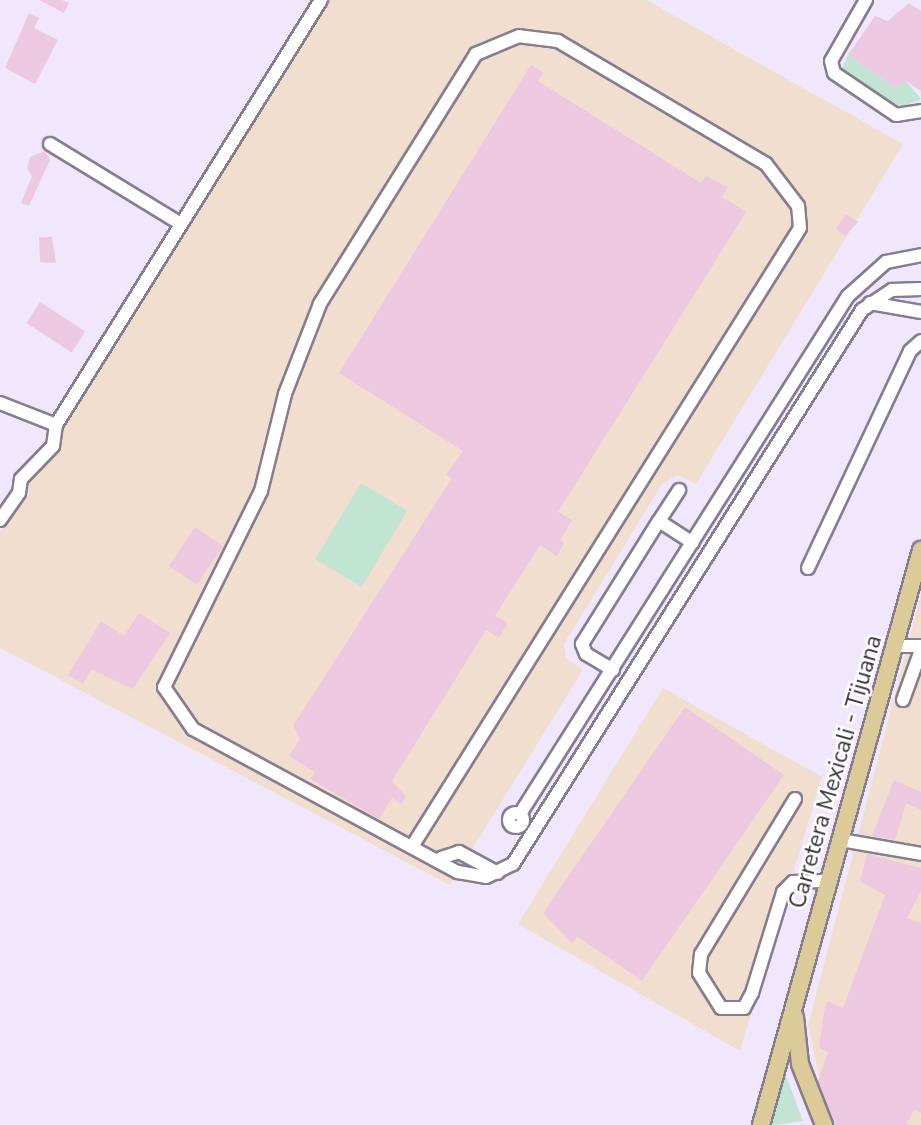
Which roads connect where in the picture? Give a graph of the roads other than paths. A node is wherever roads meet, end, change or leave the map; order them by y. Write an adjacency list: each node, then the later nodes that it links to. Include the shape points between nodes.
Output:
1 (321, 0): 5 (lane)
2 (866, 0): 3 (lane, via 831,61 834,73 896,115)
3 (921, 111)
4 (50, 144): 5 (lane)
5 (181, 224): 12 (lane)
6 (921, 255): 16 (lane, via 886,262 848,296)
7 (921, 289): 8 (lane, via 892,290)
8 (870, 303): 9 (lane); 29 (lane, via 540,827 513,864)
9 (921, 312)
10 (921, 341): 18 (lane, via 910,351)
11 (0, 403): 12 (lane)
12 (56, 425): 14 (lane, via 53,446 21,479 19,493)
13 (679, 490): 15 (lane)
14 (0, 520)
15 (659, 521): 16 (lane); 21 (lane, via 582,644 586,654)
16 (693, 542): 21 (lane)
17 (921, 550): 19 (main road, Carretera Mexicali - Tijuana)
18 (808, 568)
19 (895, 646): 20 (lane); 25 (main road, Carretera Mexicali - Tijuana)
20 (921, 649): 22 (lane)
21 (613, 670): 24 (lane)
22 (903, 700)
23 (795, 799): 30 (lane, via 701,954 699,973 721,1008 736,1012 752,993 783,892 793,882)
24 (520, 814)
25 (841, 840): 27 (lane); 30 (main road, Carretera Mexicali - Tijuana)
26 (413, 845): 26 (lane, via 800,228 798,206 766,164 558,41 519,36 476,54 415,149 320,304 285,394 261,491 167,670 169,699 193,729); 28 (lane)
27 (921, 854)
28 (441, 858): 29 (lane, via 466,875); 29 (lane, via 459,852)
29 (498, 873)
30 (829, 881): 31 (main road, Carretera Mexicali - Tijuana)
31 (794, 1007): 32 (main road, Carretera Mexicali - Tijuana); 33 (main road, Carretera Mexicali - Tijuana, via 800,1064)
32 (761, 1125)
33 (824, 1125)

